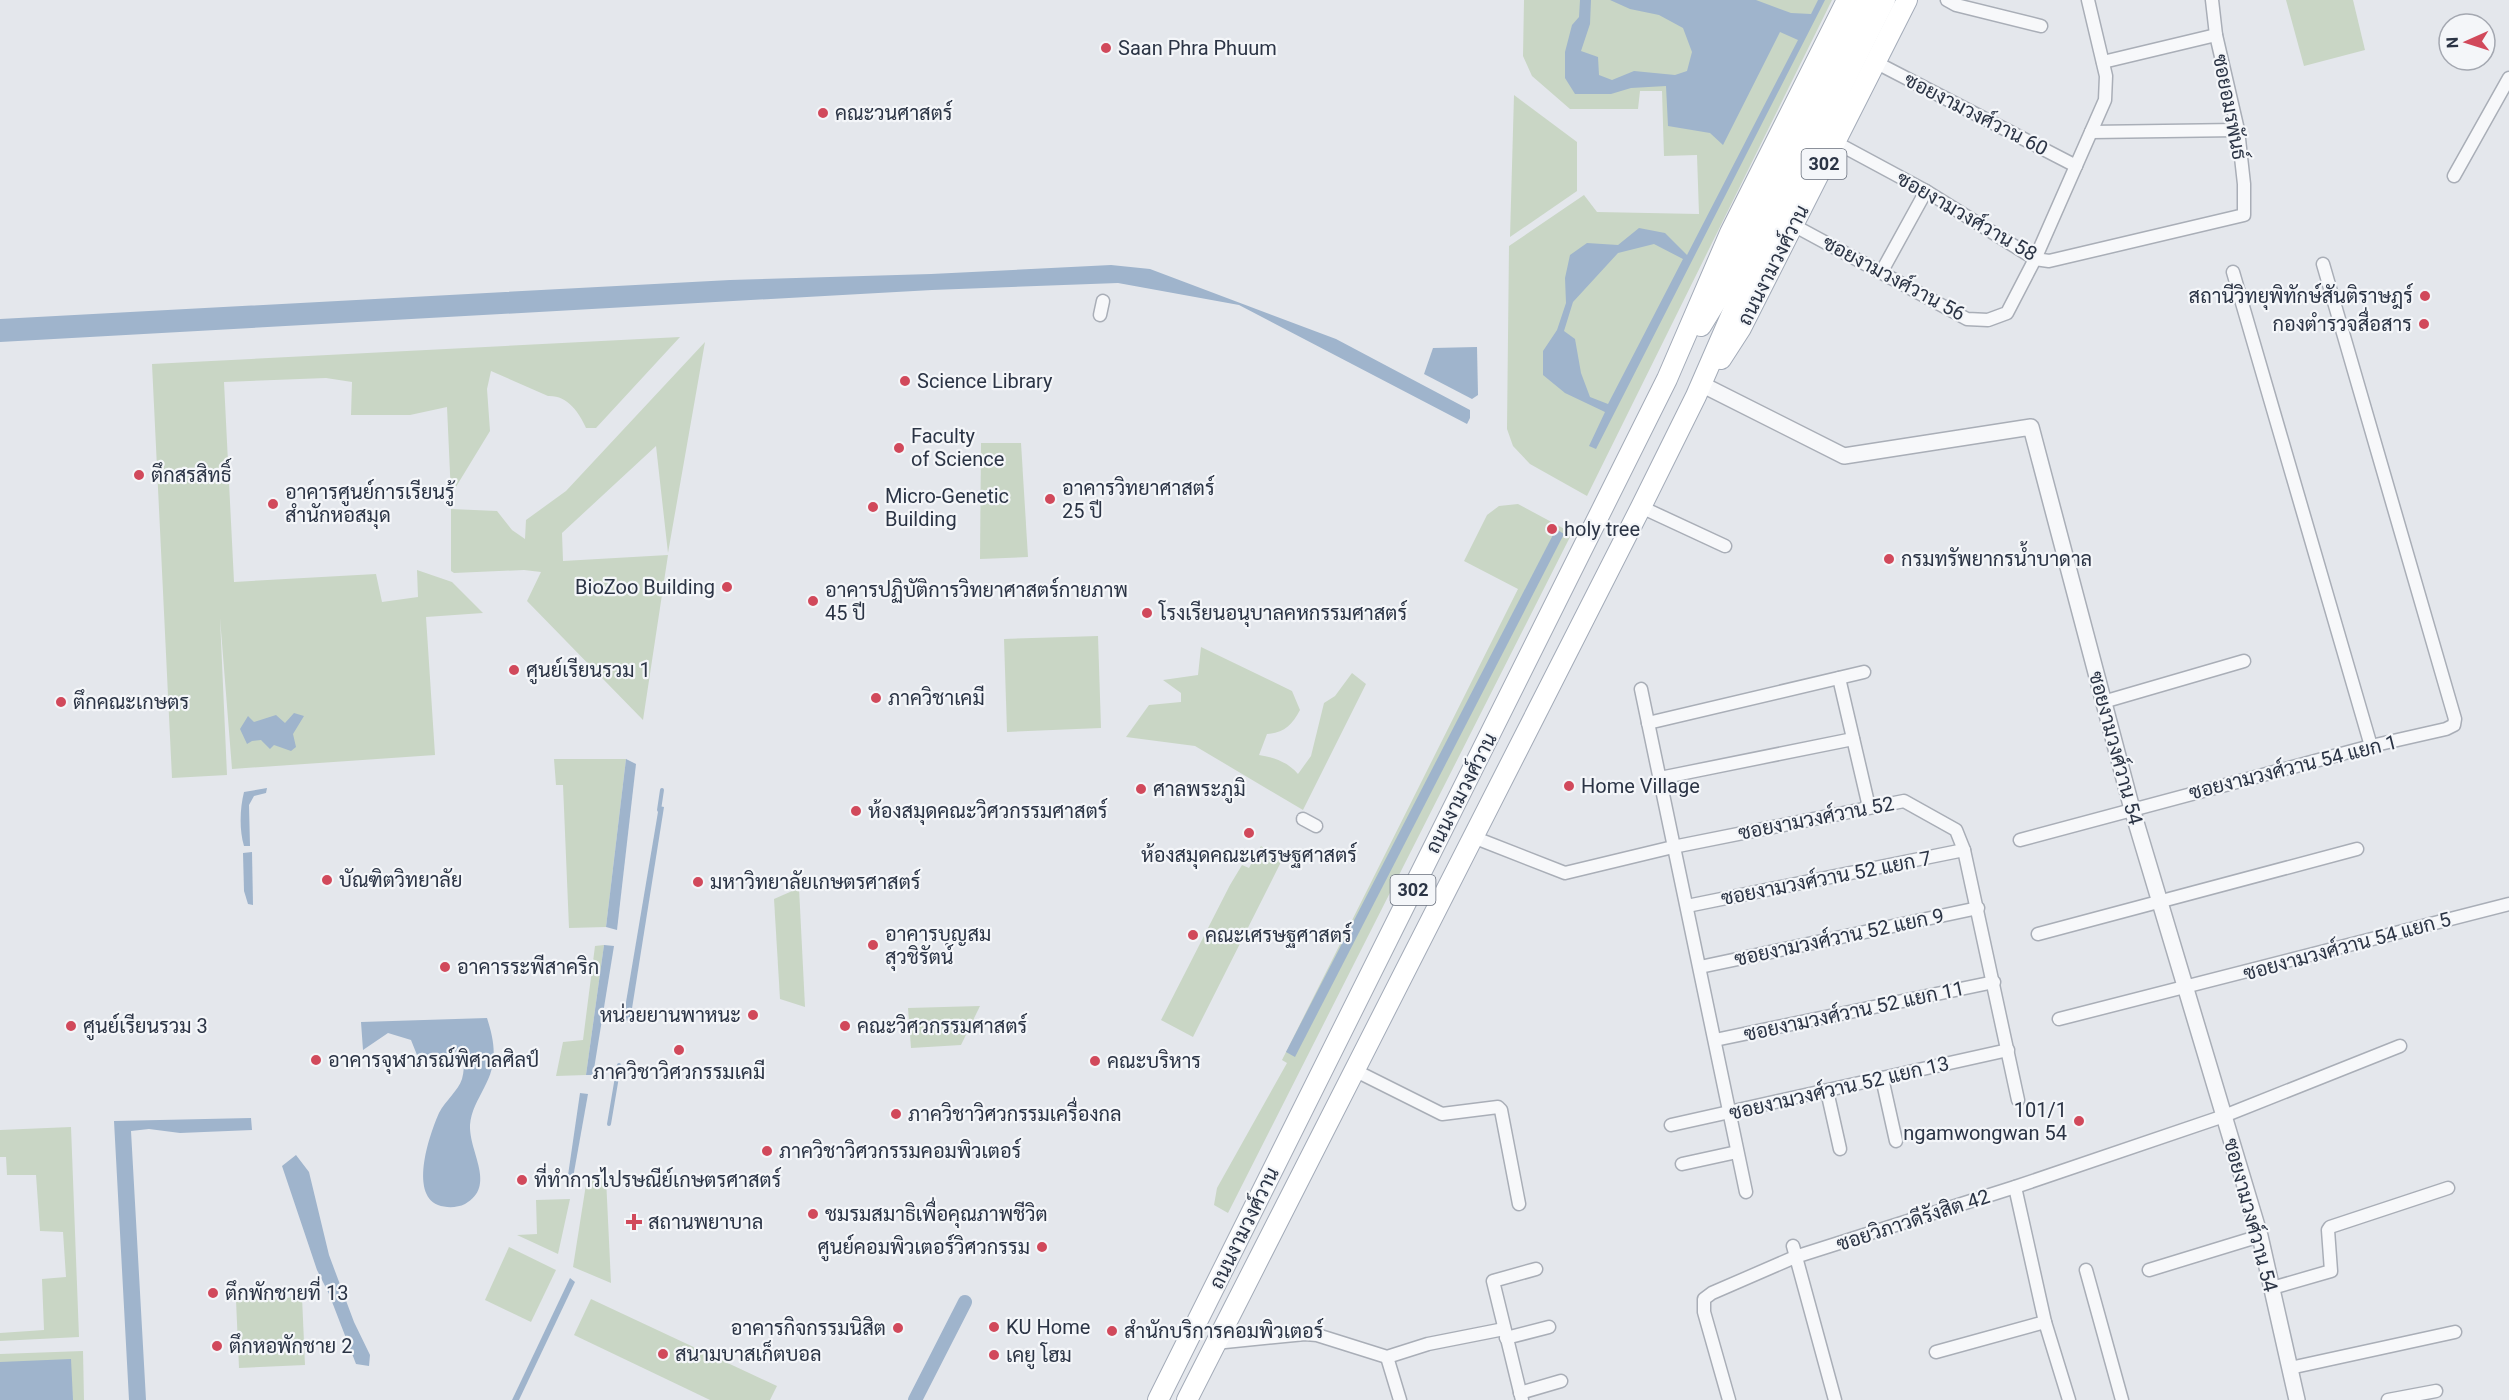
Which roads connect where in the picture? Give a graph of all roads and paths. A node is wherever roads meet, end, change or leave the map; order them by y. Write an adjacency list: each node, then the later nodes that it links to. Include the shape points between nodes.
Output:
1 (1847, 0): 27 (main road, ถนนงามวงศ์วาน / 302, via 1730,233)
2 (1868, 0): 27 (main road, ถนนงามวงศ์วาน / 302, via 1717,300)
3 (1885, 0): 28 (main road, ถนนงามวงศ์วาน / 302, via 1760,249)
4 (1907, 0): 10 (main road, ถนนงามวงศ์วาน / 302)
5 (1947, 0): 8 (street)
6 (2088, 0): 11 (street, ซอยงามวงศ์วาน 56)
7 (2212, 0): 9 (street, ซอยอมรพันธ์)
8 (2041, 26)
9 (2216, 35): 11 (street); 13 (street, ซอยอมรพันธ์)
10 (1875, 62): 15 (main road, ถนนงามวงศ์วาน / 302); 16 (street, ซอยงามวงศ์วาน 60)
11 (2103, 62): 14 (street, ซอยงามวงศ์วาน 56, via 2105,100)
12 (2509, 78): 17 (street)
13 (2238, 130): 14 (street); 19 (street, ซอยอมรพันธ์)
14 (2091, 132): 16 (street, ซอยงามวงศ์วาน 56)
15 (1835, 142): 18 (street, ซอยงามวงศ์วาน 58); 20 (main road, ถนนงามวงศ์วาน / 302)
16 (2076, 166): 21 (street, ซอยงามวงศ์วาน 56)
17 (2454, 176)
18 (1926, 191): 21 (street, ซอยงามวงศ์วาน 58); 23 (street)
19 (2244, 215): 21 (street, ซอยงามวงศ์วาน 58, via 2049,261)
20 (1793, 225): 23 (street, ซอยงามวงศ์วาน 56); 28 (main road, ถนนงามวงศ์วาน / 302, via 1741,328)
21 (2035, 259): 23 (street, ซอยงามวงศ์วาน 56, via 2007,313 1988,320 1967,319)
22 (2323, 264): 38 (street, ซอยงามวงศ์วาน 54 แยก 1, via 2455,719 2454,725 2446,729)
23 (1882, 271)
24 (2233, 272): 38 (street)
25 (1102, 301): 26 (street)
26 (1100, 315)
27 (1667, 380): 93 (main road, ถนนงามวงศ์วาน / 302)
28 (1700, 391): 29 (main road, ถนนงามวงศ์วาน / 302); 35 (street, ซอยงามวงศ์วาน 54, via 1844,456 2031,427)
29 (1641, 507): 30 (street); 44 (main road, ถนนงามวงศ์วาน / 302)
30 (1725, 546)
31 (2244, 661): 35 (street)
32 (1864, 672): 33 (street)
33 (1839, 678): 36 (street); 37 (street)
34 (1641, 689): 36 (street)
35 (2103, 702): 41 (street, ซอยงามวงศ์วาน 54)
36 (1648, 723): 39 (street)
37 (1852, 739): 39 (street); 40 (street)
38 (2371, 746): 41 (street, ซอยงามวงศ์วาน 54 แยก 1)
39 (1660, 778): 46 (street)
40 (1869, 807): 46 (street, ซอยงามวงศ์วาน 52); 48 (street, ซอยงามวงศ์วาน 52, via 1904,801 1956,830)
41 (2132, 809): 45 (street, ซอยงามวงศ์วาน 54 แยก 1); 49 (street, ซอยงามวงศ์วาน 54)
42 (1303, 819): 43 (street)
43 (1316, 826)
44 (1473, 837): 46 (street, ซอยงามวงศ์วาน 52, via 1565,873); 61 (main road, ถนนงามวงศ์วาน / 302)
45 (2020, 840)
46 (1673, 847): 51 (street)
47 (2357, 849): 49 (street)
48 (1964, 850): 51 (street, ซอยงามวงศ์วาน 52 แยก 7); 52 (street, ซอยงามวงศ์วาน 52)
49 (2161, 900): 53 (street); 56 (street, ซอยงามวงศ์วาน 54)
50 (2509, 904): 56 (street, ซอยงามวงศ์วาน 54 แยก 5)
51 (1687, 906): 54 (street)
52 (1978, 908): 54 (street, ซอยงามวงศ์วาน 52 แยก 9); 55 (street, ซอยงามวงศ์วาน 52)
53 (2038, 934)
54 (1700, 967): 58 (street)
55 (1994, 982): 58 (street, ซอยงามวงศ์วาน 52 แยก 11); 60 (street, ซอยงามวงศ์วาน 52)
56 (2185, 988): 57 (street, ซอยงามวงศ์วาน 54 แยก 5); 66 (street, ซอยงามวงศ์วาน 54)
57 (2059, 1019)
58 (1715, 1040): 65 (street)
59 (2400, 1046): 66 (street, ซอยวิภาวดีรังสิต 42)
60 (2008, 1050): 62 (street, ซอยงามวงศ์วาน 52 แยก 13); 64 (street, ซอยงามวงศ์วาน 52)
61 (1356, 1071): 75 (street, via 1442,1114 1498,1107); 86 (main road, ถนนงามวงศ์วาน / 302)
62 (1882, 1078): 63 (street, ซอยงามวงศ์วาน 52 แยก 13); 68 (street)
63 (1827, 1091): 65 (street, ซอยงามวงศ์วาน 52 แยก 13); 69 (street)
64 (2018, 1100)
65 (1730, 1113): 67 (street, ซอยงามวงศ์วาน 52 แยก 13); 70 (street)
66 (2224, 1116): 72 (street, ซอยวิภาวดีรังสิต 42); 76 (street, ซอยงามวงศ์วาน 54)
67 (1671, 1125)
68 (1896, 1141)
69 (1840, 1149)
70 (1737, 1152): 71 (street); 74 (street)
71 (1682, 1164)
72 (2014, 1187): 77 (street, ซอยวิภาวดีรังสิต 42); 82 (street)
73 (2448, 1188): 81 (street, via 2330,1227 2331,1271)
74 (1746, 1192)
75 (1519, 1204)
76 (2260, 1236): 80 (street); 81 (street, ซอยงามวงศ์วาน 54)
77 (1794, 1252): 96 (street, ซอยวิภาวดีรังสิต 42, via 1704,1299 1704,1312); 97 (street)
78 (1536, 1269): 85 (street, via 1493,1281)
79 (2086, 1270): 99 (street)
80 (2149, 1270)
81 (2272, 1288): 89 (street, ซอยงามวงศ์วาน 54)
82 (2044, 1322): 87 (street); 98 (street)
83 (1549, 1327): 85 (street)
84 (2456, 1332): 89 (street)
85 (1505, 1334): 88 (street, via 1428,1344); 92 (street)
86 (1215, 1343): 88 (street, via 1305,1334); 94 (main road, ถนนงามวงศ์วาน / 302)
87 (1936, 1352)
88 (1387, 1357): 95 (street)
89 (2290, 1368): 100 (street, ซอยงามวงศ์วาน 54)
90 (1561, 1381): 92 (street)
91 (2436, 1391): 101 (street)
92 (1521, 1397)
93 (1158, 1400)
94 (1187, 1400)
95 (1400, 1400)
96 (1729, 1400)
97 (1834, 1400)
98 (2069, 1400)
99 (2122, 1400)
100 (2297, 1400)
101 (2388, 1400)

